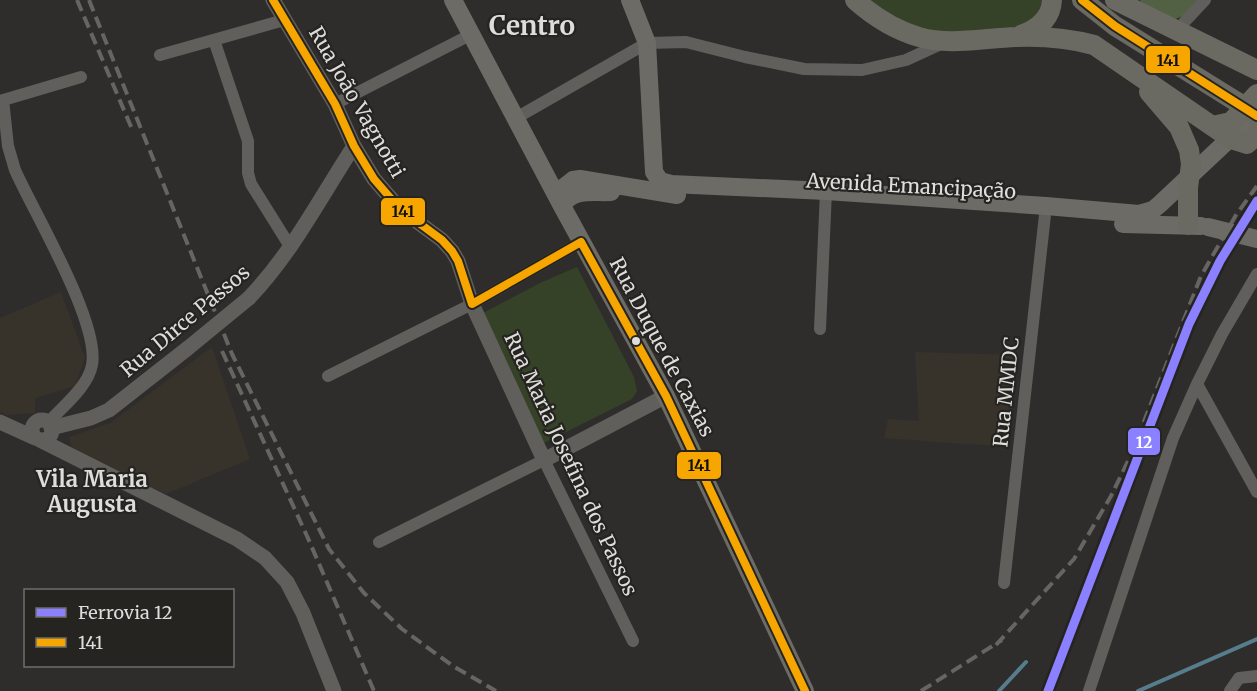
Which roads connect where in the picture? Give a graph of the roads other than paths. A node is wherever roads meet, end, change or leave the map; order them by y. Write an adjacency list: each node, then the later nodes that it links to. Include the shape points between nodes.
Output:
1 (273, 0): 9 (street, Rua João Vagnotti)
2 (453, 0): 11 (main road, Rua Duque de Caxias)
3 (630, 0): 15 (main road)
4 (855, 0): 14 (main road, via 901,31)
5 (1052, 0): 12 (main road, via 1043,23)
6 (1082, 0): 23 (main road, bridge, via 1115,26)
7 (1115, 0): 10 (main road)
8 (1205, 0): 10 (street)
9 (284, 20): 13 (street); 22 (street, Rua João Vagnotti)
10 (1176, 32): 17 (main road)
11 (470, 34): 22 (street); 24 (main road, Rua Duque de Caxias)
12 (1016, 37): 14 (main road); 18 (main road, via 1062,38 1094,45)
13 (214, 40): 16 (street); 40 (street, via 248,141 251,184)
14 (948, 41): 15 (street, via 906,60 862,70 804,69 686,42)
15 (647, 43): 24 (street); 28 (main road)
16 (160, 55)
17 (1257, 70)
18 (1134, 74): 25 (main road); 30 (main road, via 1179,127 1191,164)
19 (81, 77): 21 (street)
20 (1257, 94): 25 (main road, via 1231,122)
21 (2, 100): 48 (street, via 15,170 85,316 92,343 92,365 84,384)
22 (335, 104): 27 (street, Rua João Vagnotti)
23 (1257, 114): 26 (main road)
24 (516, 118): 29 (main road, Rua Duque de Caxias)
25 (1212, 126): 26 (main road)
26 (1245, 139): 30 (main road)
27 (354, 146): 40 (street, Rua Dirce Passos); 42 (street, Rua João Vagnotti, via 385,194 452,251)
28 (654, 172): 31 (main road, via 644,182); 34 (main road, Avenida Emancipação, via 660,181 670,184)
29 (546, 175): 32 (main road); 35 (main road, Rua Duque de Caxias)
30 (1190, 176): 36 (main road, Avenida Emancipação, via 1153,210 1139,214); 37 (main road)
31 (601, 181): 32 (main road, Avenida Emancipação, via 573,180); 33 (main road, Avenida Emancipação)
32 (564, 187): 35 (main road)
33 (650, 192): 34 (main road, Avenida Emancipação); 35 (main road, via 575,194)
34 (826, 198): 36 (main road, Avenida Emancipação); 43 (street)
35 (562, 206): 39 (main road, Rua Duque de Caxias)
36 (1046, 211): 37 (main road, Avenida Emancipação, via 1127,224); 52 (street, Rua MMDC)
37 (1188, 225): 38 (main road, Avenida Emancipação, bridge)
38 (1257, 239)
39 (581, 242): 42 (street); 46 (main road, Rua Duque de Caxias)
40 (291, 248): 48 (street, Rua Dirce Passos, bridge, via 249,298 109,410)
41 (1257, 274): 45 (street)
42 (472, 304): 44 (street); 49 (street, Rua Maria Josefina dos Passos)
43 (820, 329)
44 (328, 376)
45 (1197, 384): 50 (street); 57 (street, via 1158,480)
46 (666, 396): 49 (street); 56 (main road, Rua Duque de Caxias)
47 (1, 422): 48 (street)
48 (43, 431): 55 (street, via 69,455 237,539 265,558 287,582)
49 (544, 460): 51 (street); 53 (street, Rua Maria Josefina dos Passos)
50 (1257, 492)
51 (379, 542)
52 (1004, 583)
53 (633, 641)
54 (1257, 676): 58 (street, via 1239,678)
55 (334, 691)
56 (805, 691)
57 (1089, 691)
58 (1230, 691)

